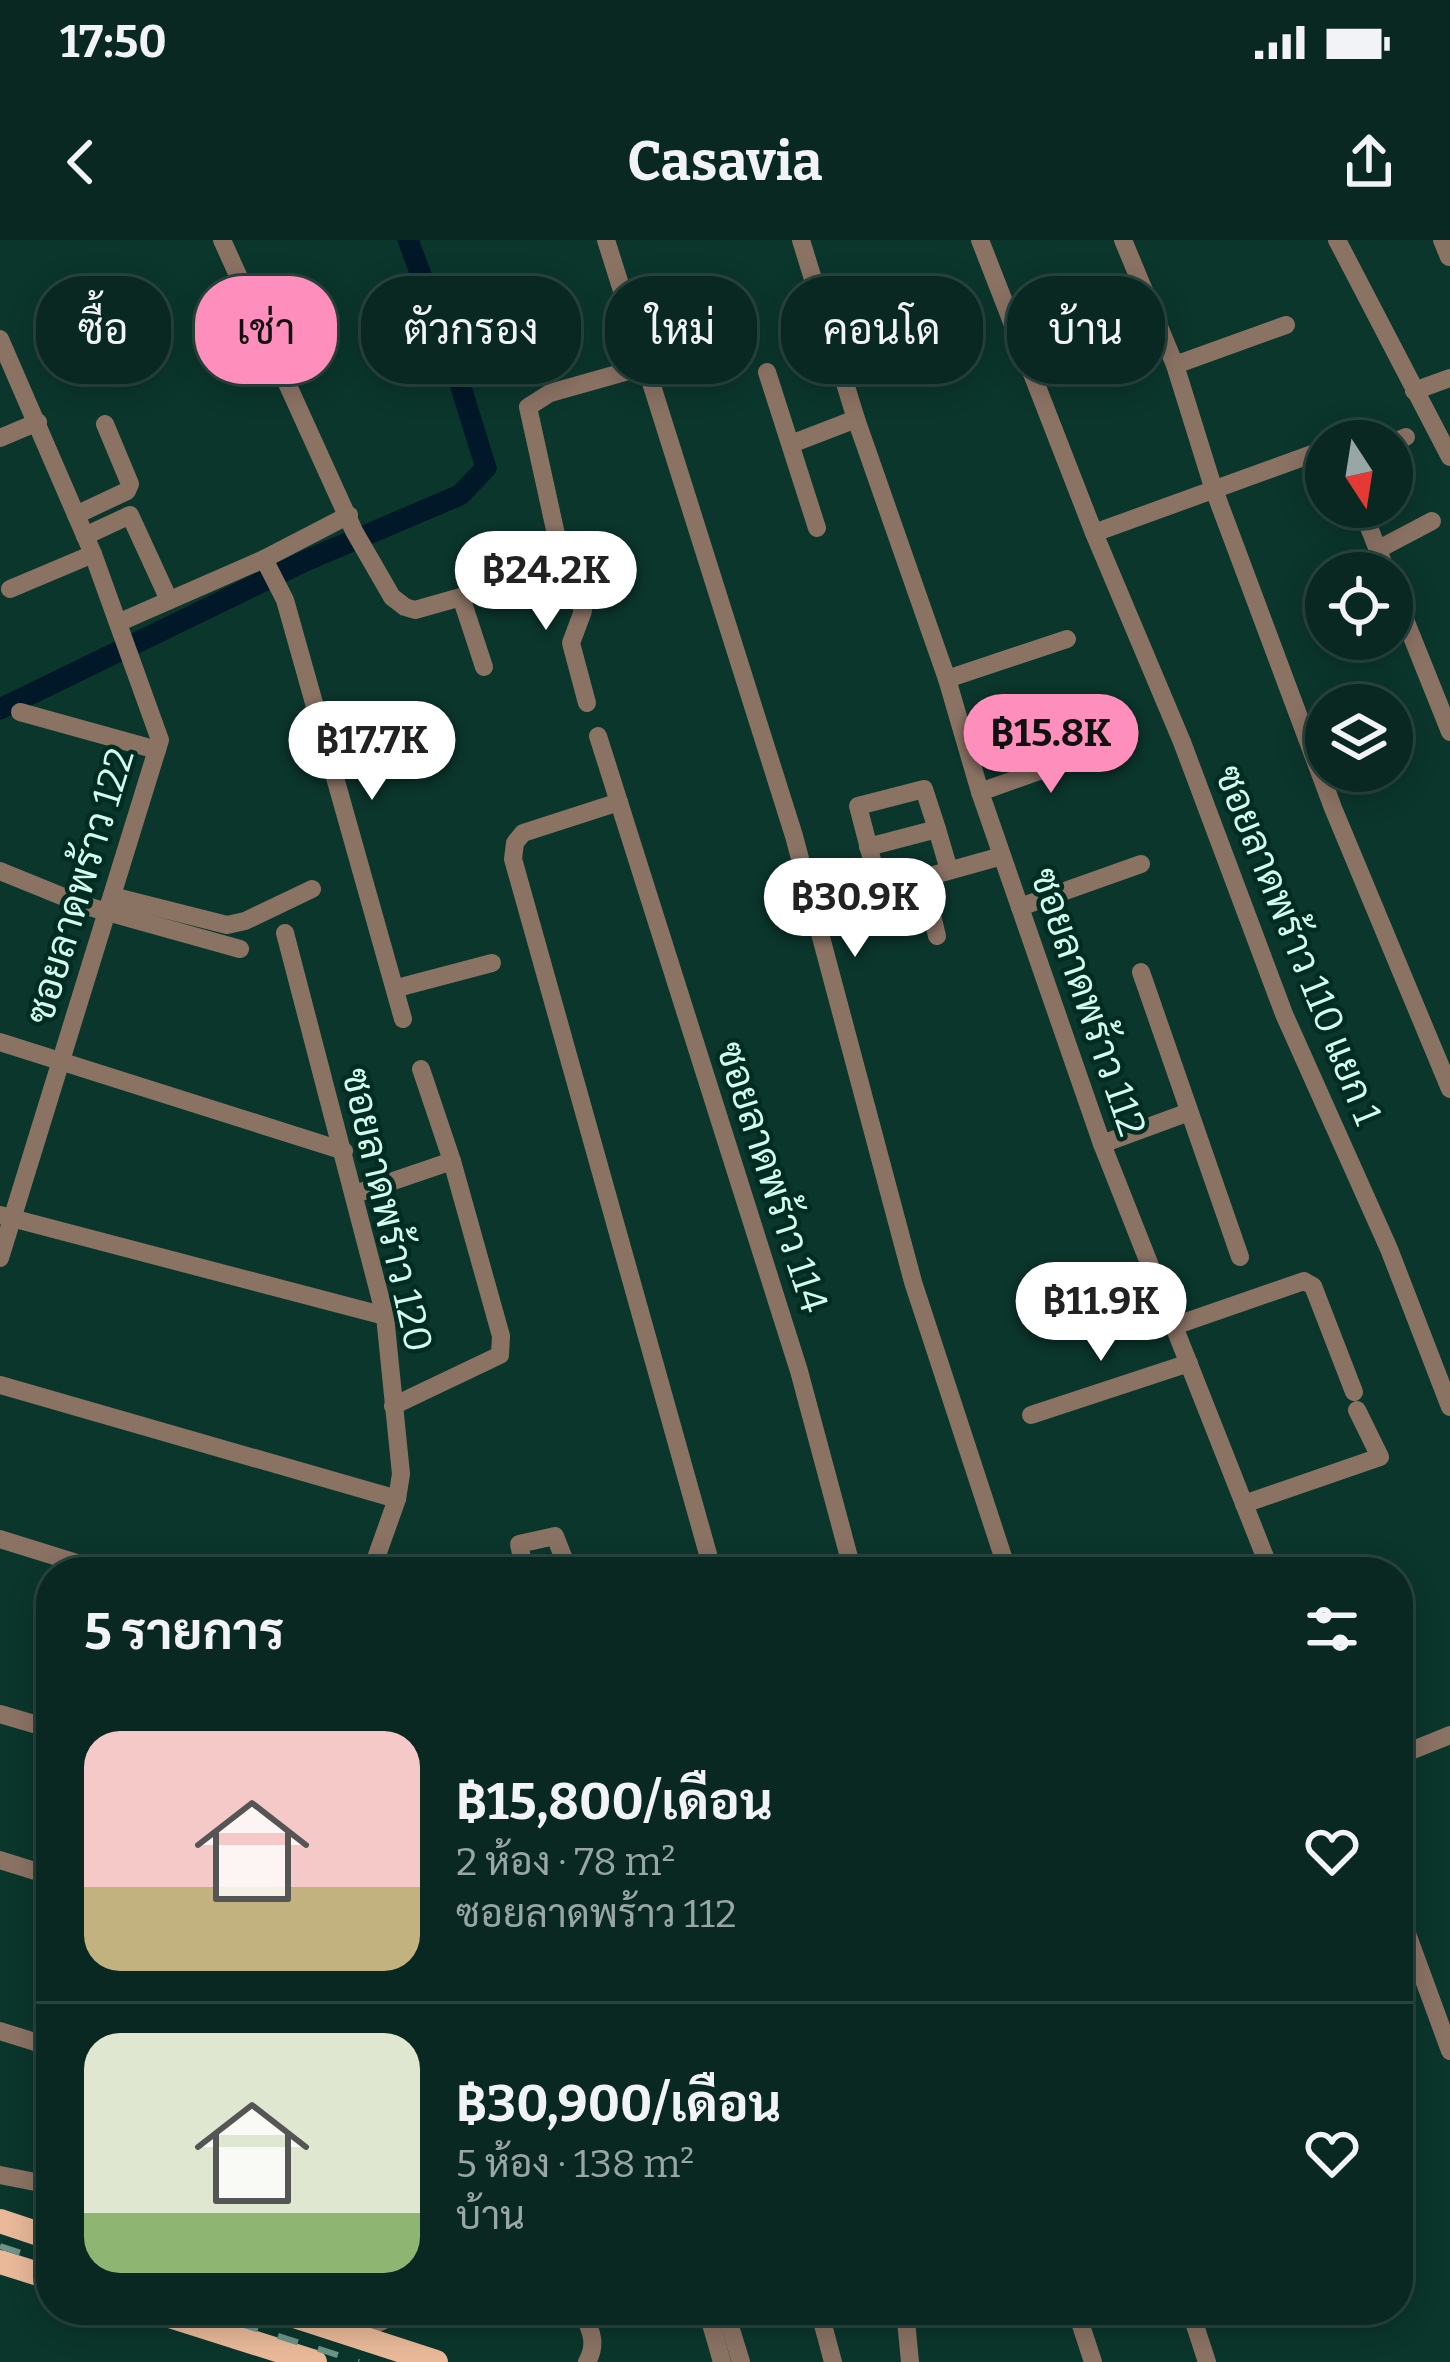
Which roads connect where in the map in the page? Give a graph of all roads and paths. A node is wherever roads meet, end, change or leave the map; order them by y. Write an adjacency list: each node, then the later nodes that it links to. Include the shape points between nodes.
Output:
1 (222, 240): 28 (street)
2 (606, 240): 9 (street)
3 (801, 240): 18 (street, ซอยลาดพร้าว 112)
4 (980, 240): 31 (street, ซอยลาดพร้าว 110 แยก 1)
5 (1337, 240): 17 (street)
6 (1442, 240): 8 (street)
7 (1129, 242): 12 (street)
8 (1449, 257)
9 (617, 276)
10 (1286, 326): 12 (street)
11 (0, 339): 19 (street, ซอยลาดพร้าว 122)
12 (1175, 365): 25 (street)
13 (766, 372): 22 (street)
14 (605, 378): 33 (street, via 528,407)
15 (1450, 378): 17 (street)
16 (652, 384): 97 (street, via 794,836 914,1282)
17 (1414, 391): 24 (street)
18 (856, 419): 22 (street); 43 (street, ซอยลาดพร้าว 112)
19 (38, 422): 21 (street); 26 (street, ซอยลาดพร้าว 122)
20 (105, 424): 26 (street, via 130,484)
21 (0, 438)
22 (791, 444): 29 (street)
23 (1305, 456): 25 (street)
24 (1450, 458)
25 (1213, 487): 31 (street); 72 (street)
26 (76, 515): 32 (street, ซอยลาดพร้าว 122)
27 (1432, 521): 34 (street)
28 (352, 523): 35 (street); 37 (street, via 405,607)
29 (817, 528)
30 (1369, 528): 34 (street)
31 (1094, 533): 86 (street, ซอยลาดพร้าว 110 แยก 1)
32 (89, 545): 36 (street); 38 (street, via 130,515); 39 (street, ซอยลาดพร้าว 122)
33 (560, 548): 37 (street); 44 (street, via 583,611 571,643)
34 (1377, 550)
35 (265, 564): 38 (street); 67 (street, via 285,600)
36 (10, 589)
37 (461, 597): 42 (street)
38 (169, 600): 39 (street)
39 (120, 622): 49 (street, ซอยลาดพร้าว 122)
40 (1067, 639): 43 (street)
41 (1413, 639): 46 (street)
42 (484, 667)
43 (947, 679): 50 (street, ซอยลาดพร้าว 112)
44 (586, 703)
45 (20, 712): 49 (street)
46 (1450, 732)
47 (598, 736): 51 (street, ซอยลาดพร้าว 114)
48 (1104, 748): 50 (street)
49 (157, 750): 60 (street, ซอยลาดพร้าว 122)
50 (980, 792): 54 (street, ซอยลาดพร้าว 112)
51 (619, 802): 95 (street, via 524,833 513,859); 96 (street, ซอยลาดพร้าว 114, via 799,1371)
52 (937, 829): 53 (street); 53 (street, via 924,789 863,802 858,813); 56 (street)
53 (868, 847): 58 (street, via 881,885)
54 (1002, 856): 56 (street); 61 (street, ซอยลาดพร้าว 112)
55 (1141, 865): 61 (street)
56 (949, 870): 58 (street)
57 (0, 871): 60 (street)
58 (923, 878): 63 (street)
59 (312, 889): 60 (street, via 226,925)
60 (109, 904): 64 (street); 70 (street, ซอยลาดพร้าว 122)
61 (1020, 908): 74 (street, ซอยลาดพร้าว 112)
62 (285, 933): 75 (street, ซอยลาดพร้าว 120)
63 (937, 936)
64 (240, 949)
65 (492, 963): 67 (street)
66 (1141, 972): 73 (street)
67 (397, 988): 68 (street)
68 (404, 1019)
69 (0, 1042): 70 (street)
70 (61, 1060): 75 (street); 78 (street, ซอยลาดพร้าว 122)
71 (421, 1069): 76 (street)
72 (1450, 1089)
73 (1189, 1112): 74 (street); 79 (street)
74 (1102, 1144): 82 (street, ซอยลาดพร้าว 112)
75 (344, 1151): 77 (street, ซอยลาดพร้าว 120)
76 (452, 1161): 77 (street); 85 (street, via 500,1355)
77 (355, 1194): 81 (street, ซอยลาดพร้าว 120)
78 (6, 1217): 80 (street, ซอยลาดพร้าว 122); 81 (street)
79 (1240, 1257)
80 (0, 1258)
81 (385, 1316): 85 (street, ซอยลาดพร้าว 120)
82 (1174, 1327): 83 (street, ซอยลาดพร้าว 112); 89 (street, via 1304,1281 1313,1286 1380,1457)
83 (1189, 1363): 87 (street); 89 (street, ซอยลาดพร้าว 112)
84 (0, 1384): 88 (street)
85 (393, 1406): 88 (street, ซอยลาดพร้าว 120)
86 (1450, 1407)
87 (1031, 1415)
88 (397, 1499): 92 (street, ซอยลาดพร้าว 120)
89 (1244, 1504): 98 (street, ซอยลาดพร้าว 112)
90 (0, 1539): 91 (street)
91 (58, 1557)
92 (376, 1557)
93 (522, 1557): 94 (street, via 519,1544 555,1536)
94 (563, 1557)
95 (709, 1557)
96 (849, 1557)
97 (1003, 1557)
98 (1265, 1557)
99 (0, 1714): 100 (street)
100 (36, 1725)
101 (1450, 1735): 102 (street)
102 (1413, 1750)
103 (0, 1860): 104 (street)
104 (36, 1871)
105 (1413, 1955): 106 (street)
106 (1420, 1977): 107 (street); 108 (street)
107 (1413, 1980)
108 (1446, 2029): 111 (street)
109 (0, 2031): 110 (street)
110 (36, 2042)
111 (1450, 2051)
112 (0, 2175): 113 (street)
113 (36, 2182)
114 (0, 2221): 115 (main road)
115 (36, 2233)
116 (0, 2262): 117 (main road)
117 (36, 2273)
118 (198, 2325): 129 (main road)
119 (322, 2325): 128 (main road)
120 (373, 2325): 128 (street)
121 (588, 2325): 133 (street, via 594,2350)
122 (711, 2325): 134 (street)
123 (730, 2325): 135 (street)
124 (823, 2325): 136 (street)
125 (906, 2325): 137 (street)
126 (1081, 2325): 138 (street)
127 (1195, 2325): 139 (street)
128 (352, 2335): 132 (main road)
129 (288, 2354): 130 (street); 131 (main road)
130 (262, 2362)
131 (315, 2362)
132 (436, 2362)
133 (587, 2362)
134 (722, 2362)
135 (741, 2362)
136 (833, 2362)
137 (910, 2362)
138 (1093, 2362)
139 (1207, 2362)

